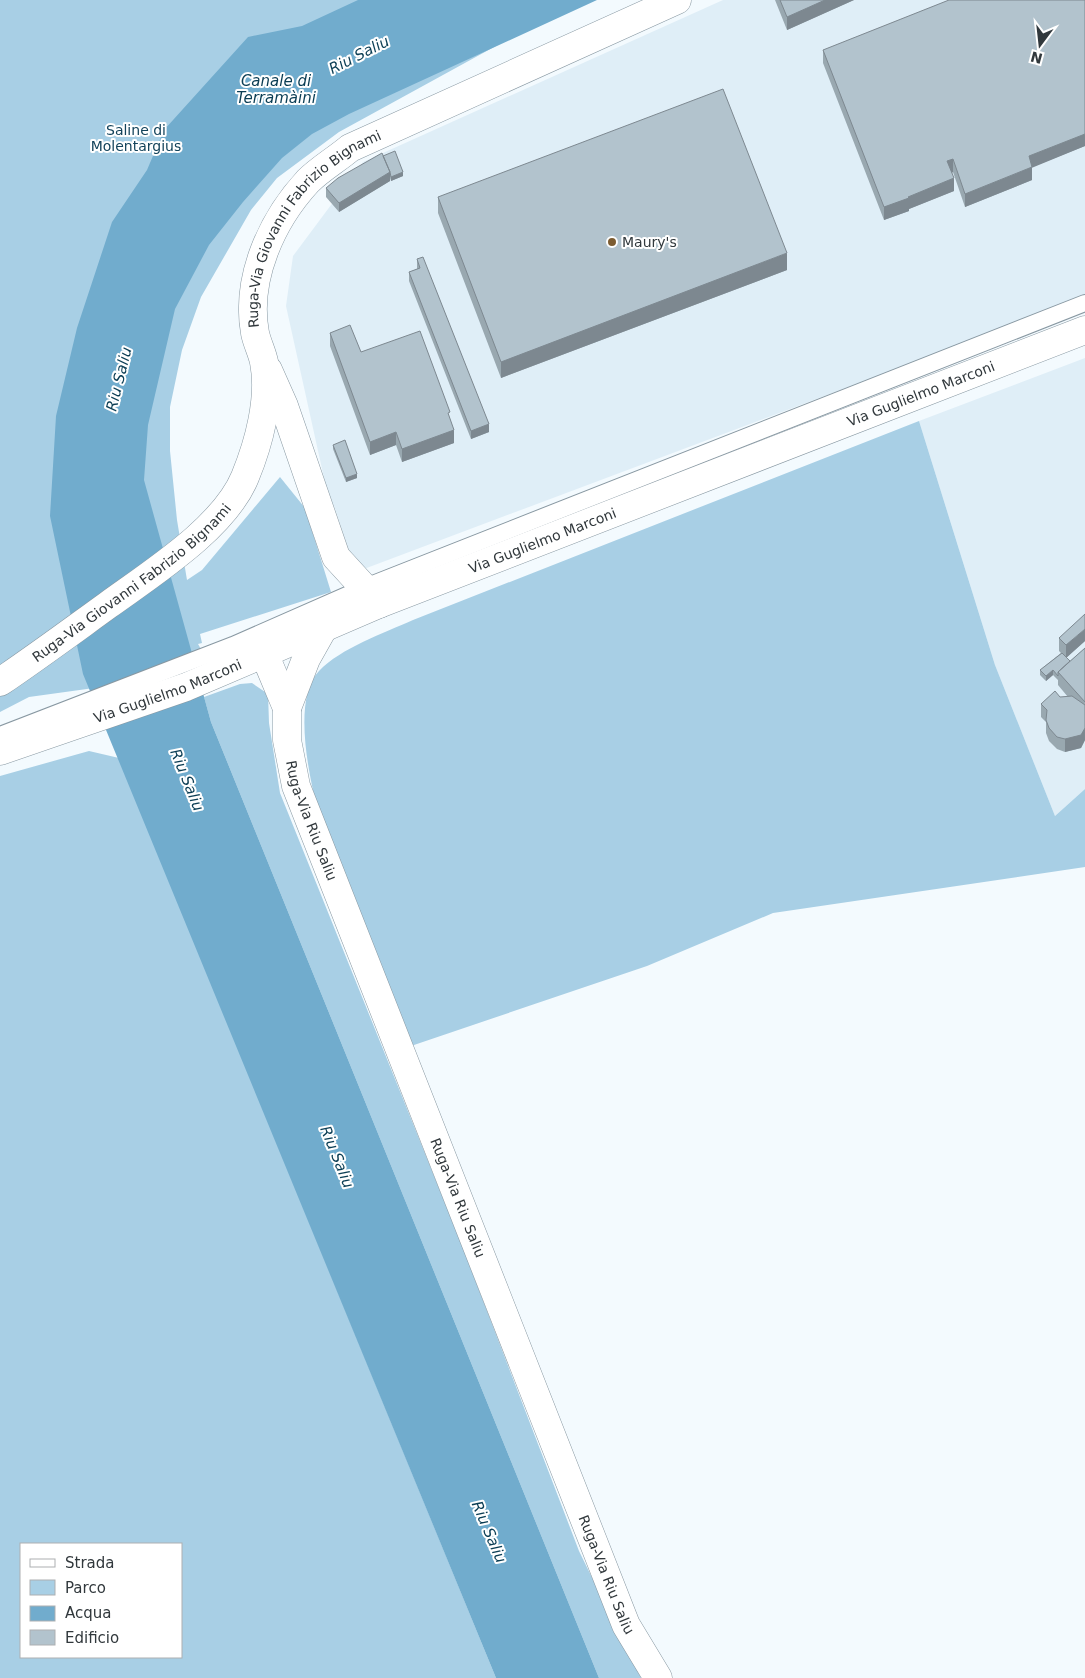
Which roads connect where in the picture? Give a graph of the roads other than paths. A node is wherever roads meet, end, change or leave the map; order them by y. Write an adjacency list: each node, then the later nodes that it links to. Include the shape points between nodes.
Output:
1 (677, 0): 4 (main road, Ruga-Via Giovanni Fabrizio Bignami, via 350,148 309,180 276,221 259,266 253,297 255,332)
2 (1085, 303): 5 (lane)
3 (1085, 330): 5 (main road, Via Guglielmo Marconi)
4 (264, 362): 5 (main road, via 284,406 336,557); 8 (main road, Ruga-Via Giovanni Fabrizio Bignami, via 265,397 259,430 245,478 225,508 194,541)
5 (372, 596): 6 (main road, Via Guglielmo Marconi); 7 (lane)
6 (324, 628): 7 (main road, Via Guglielmo Marconi); 9 (main road, Ruga-Via Riu Saliu, via 306,659)
7 (247, 654): 9 (main road, Ruga-Via Riu Saliu); 10 (main road, Via Guglielmo Marconi, via 186,687)
8 (0, 682)
9 (287, 708): 11 (main road, Ruga-Via Riu Saliu, via 288,740 296,786 626,1625)
10 (8, 740)
11 (658, 1678)

